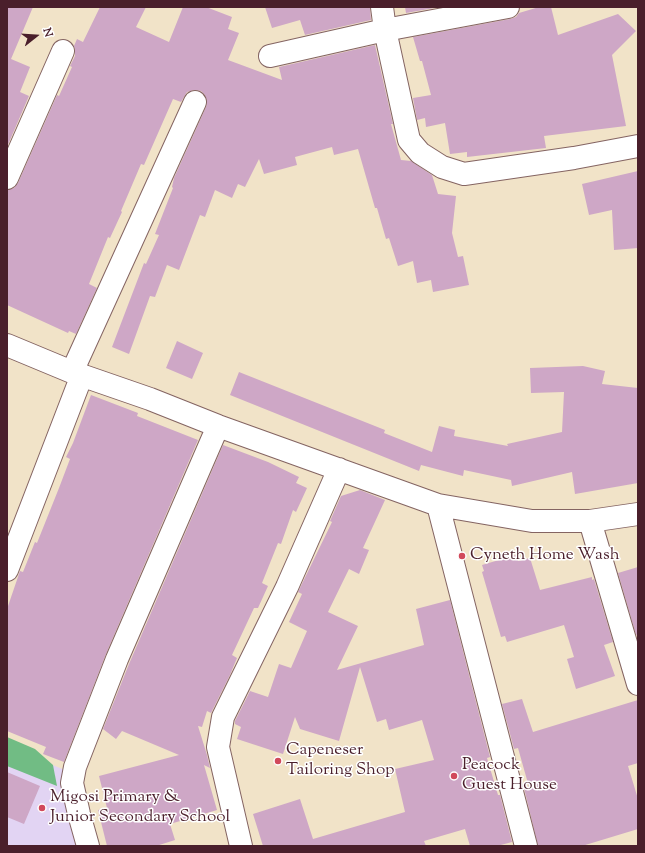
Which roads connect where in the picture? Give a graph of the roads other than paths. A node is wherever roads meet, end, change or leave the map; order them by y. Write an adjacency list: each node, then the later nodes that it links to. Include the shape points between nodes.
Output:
1 (382, 7): 3 (street)
2 (508, 7): 3 (street)
3 (385, 30): 5 (street); 7 (street, via 409,140 420,153 442,167 464,174)
4 (63, 51): 8 (street)
5 (270, 56)
6 (195, 102): 10 (street)
7 (638, 146)
8 (7, 178)
9 (7, 345): 10 (street)
10 (77, 373): 11 (street); 16 (street)
11 (218, 426): 12 (street); 18 (street, via 117,659 75,767 72,783)
12 (339, 469): 13 (street); 19 (street, via 287,587 223,717 218,746)
13 (438, 506): 15 (street, via 532,521); 20 (street)
14 (638, 514): 15 (street)
15 (590, 521): 17 (street)
16 (7, 570)
17 (638, 684)
18 (88, 846)
19 (241, 846)
20 (526, 846)

